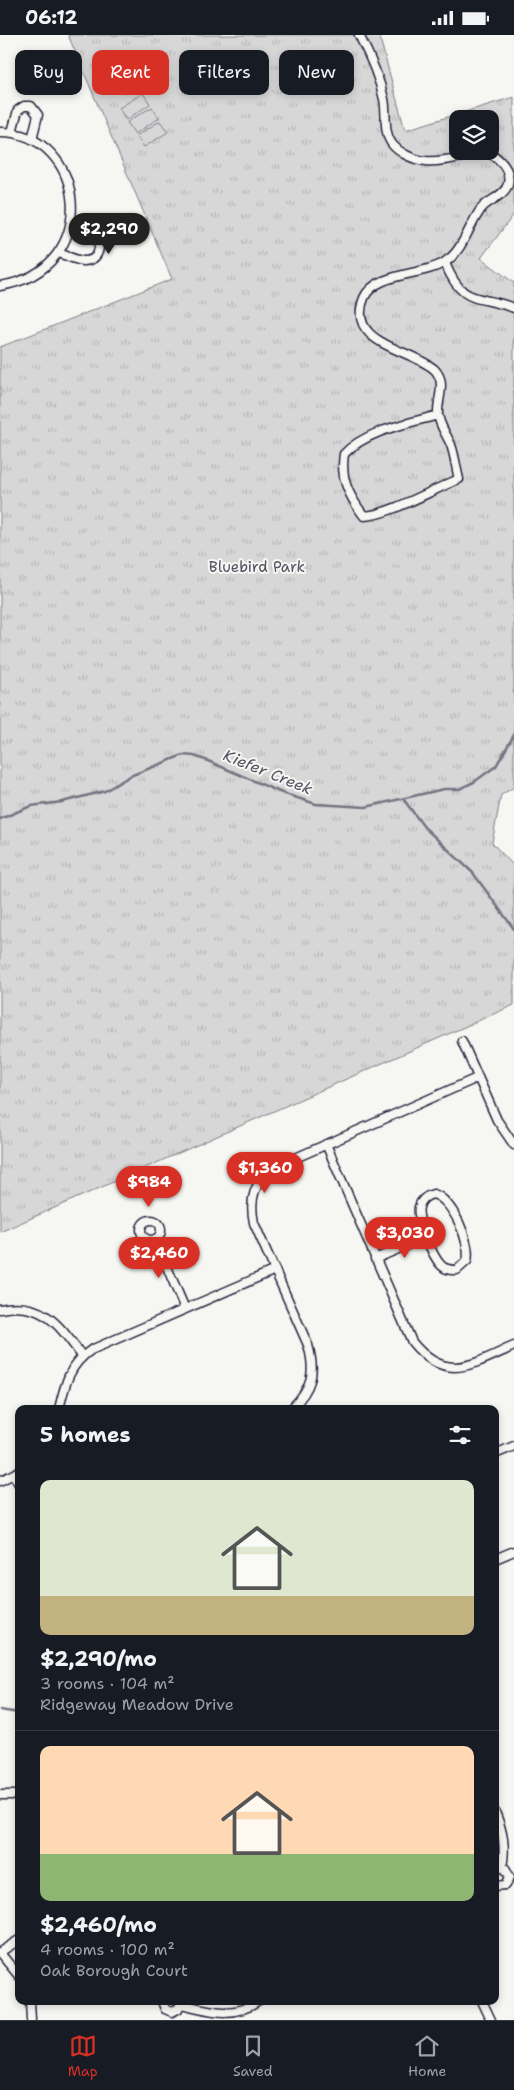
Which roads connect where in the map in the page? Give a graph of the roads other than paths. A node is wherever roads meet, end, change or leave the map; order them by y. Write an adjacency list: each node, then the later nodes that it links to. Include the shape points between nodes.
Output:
1 (359, 35): 7 (street, via 381,87 386,131 391,143 404,154 424,161 490,153 498,158 506,171 508,186 482,207 456,252)
2 (0, 132): 3 (street)
3 (12, 132): 4 (street); 4 (street, via 18,110 31,107 38,115)
4 (32, 139): 5 (street, via 49,153 66,177 73,207)
5 (71, 225): 6 (street); 6 (street, via 95,234 100,243 98,254 83,261)
6 (59, 253): 8 (street, via 32,275)
7 (445, 263): 9 (street, via 450,276 464,294); 10 (street, via 373,287 364,297 362,306 364,327 374,337 436,371 442,391)
8 (0, 286)
9 (514, 308)
10 (438, 415): 10 (street, via 372,436 344,454 343,479 364,516 372,516 459,479 452,447)
11 (462, 1041): 12 (street)
12 (477, 1078): 13 (street); 14 (street, via 497,1120)
13 (326, 1144): 17 (street); 18 (street, via 270,1169 258,1181 253,1192 251,1209 254,1223)
14 (514, 1145)
15 (426, 1237): 15 (street, via 439,1263 446,1269 457,1270 467,1261 469,1251 450,1206 438,1195 423,1199 418,1209); 17 (street)
16 (155, 1239): 20 (street)
17 (375, 1259): 21 (street, via 412,1341 428,1358 459,1368)
18 (275, 1270): 20 (street); 24 (street, via 312,1360 309,1386)
19 (0, 1309): 22 (street, via 20,1306 41,1312 60,1327)
20 (185, 1309): 22 (street)
21 (514, 1346)
22 (82, 1356): 23 (street, via 69,1372)
23 (60, 1405)
24 (295, 1405)
25 (514, 1446): 26 (street)
26 (499, 1453)
27 (15, 1474): 28 (street)
28 (0, 1481)
29 (514, 1551): 30 (street)
30 (499, 1557)
31 (0, 1795): 32 (street)
32 (15, 1795)
33 (499, 1824): 34 (street, via 505,1851)
34 (499, 1865)
35 (499, 1868): 36 (street, via 509,1873 510,1880)
36 (499, 1887)
37 (15, 1943): 38 (street)
38 (0, 1953): 39 (street)
39 (15, 1971)
40 (30, 2005): 46 (street)
41 (164, 2005): 42 (street, via 172,2011)
42 (181, 2005)
43 (191, 2005): 44 (street, via 225,2013)
44 (251, 2005)
45 (484, 2005): 47 (street)
46 (31, 2020)
47 (491, 2020)

